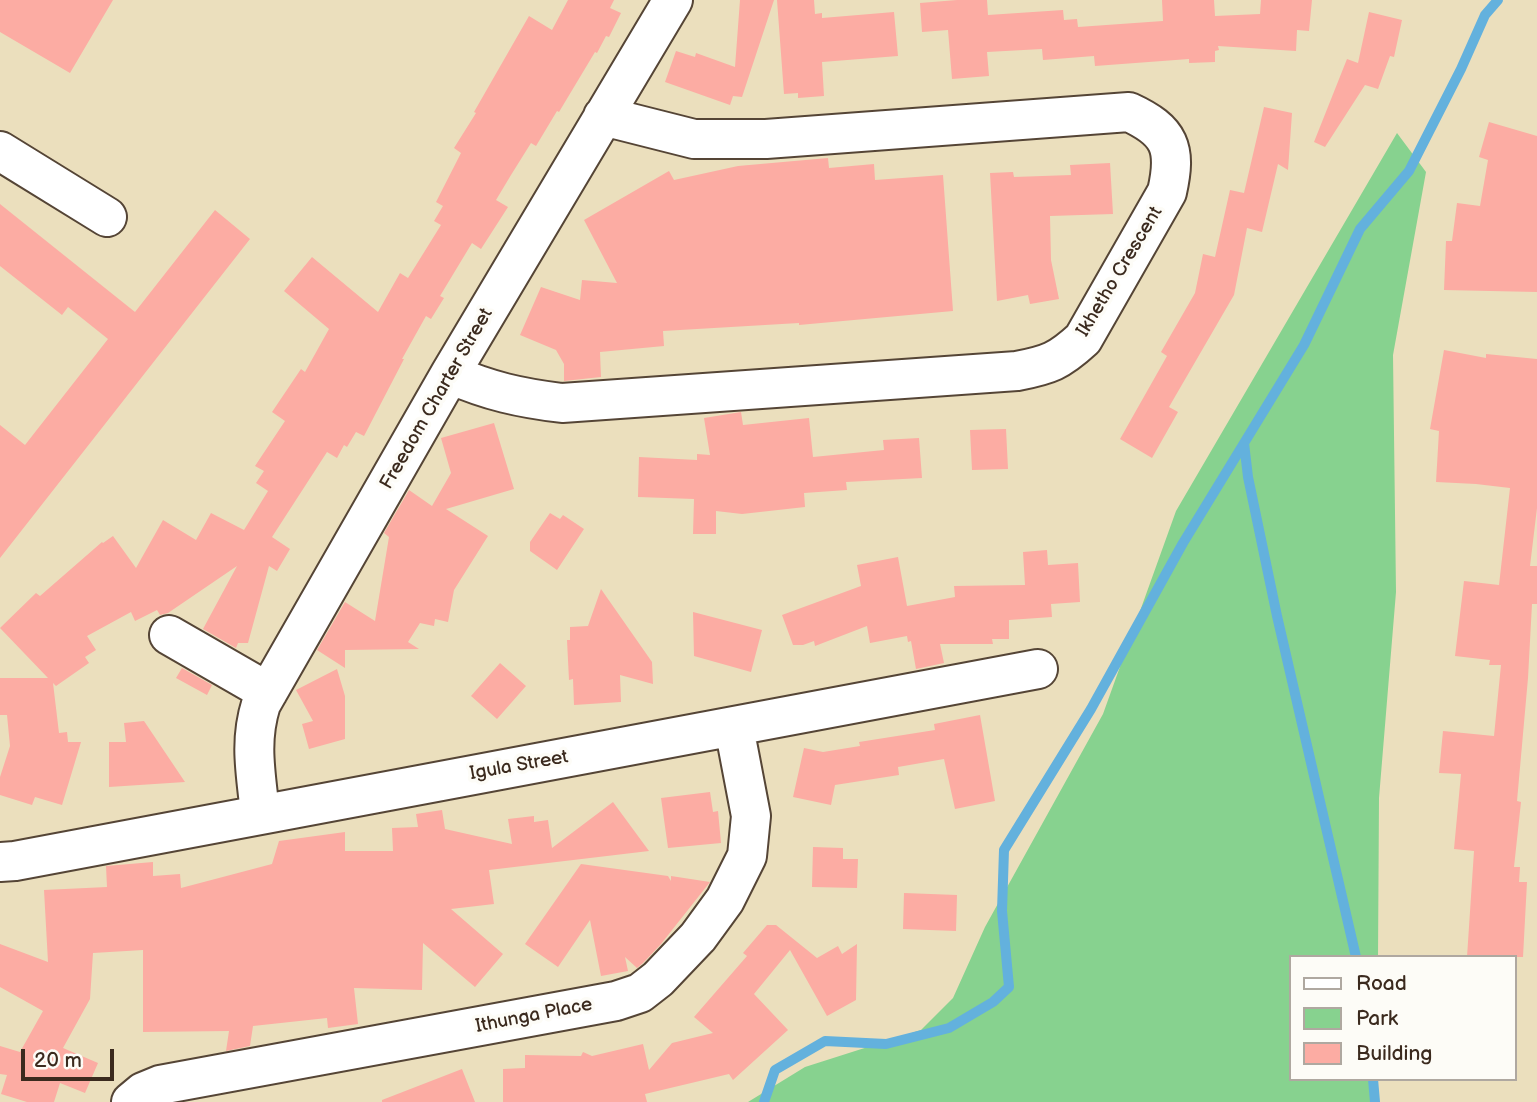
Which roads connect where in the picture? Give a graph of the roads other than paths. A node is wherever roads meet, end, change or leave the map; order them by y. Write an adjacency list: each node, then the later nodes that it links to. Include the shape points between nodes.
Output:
1 (673, 0): 2 (street, Freedom Charter Street)
2 (603, 116): 5 (street, Freedom Charter Street); 5 (street, Ikhetho Crescent, via 694,139 766,139 1129,113 1150,122 1165,136 1171,175 1167,192 1083,339 1046,365 1017,371 562,403 515,397)
3 (0, 151): 4 (street)
4 (107, 217)
5 (450, 374): 8 (street, Freedom Charter Street)
6 (169, 635): 8 (street)
7 (1038, 668): 9 (street, Igula Street)
8 (268, 692): 10 (street, Freedom Charter Street, via 254,725)
9 (734, 727): 10 (street, Igula Street); 12 (street, Ithunga Place, via 751,816 747,856 725,900 698,937 640,993 170,1083 143,1092)
10 (260, 813): 11 (street, Igula Street)
11 (0, 862)
12 (131, 1102)

